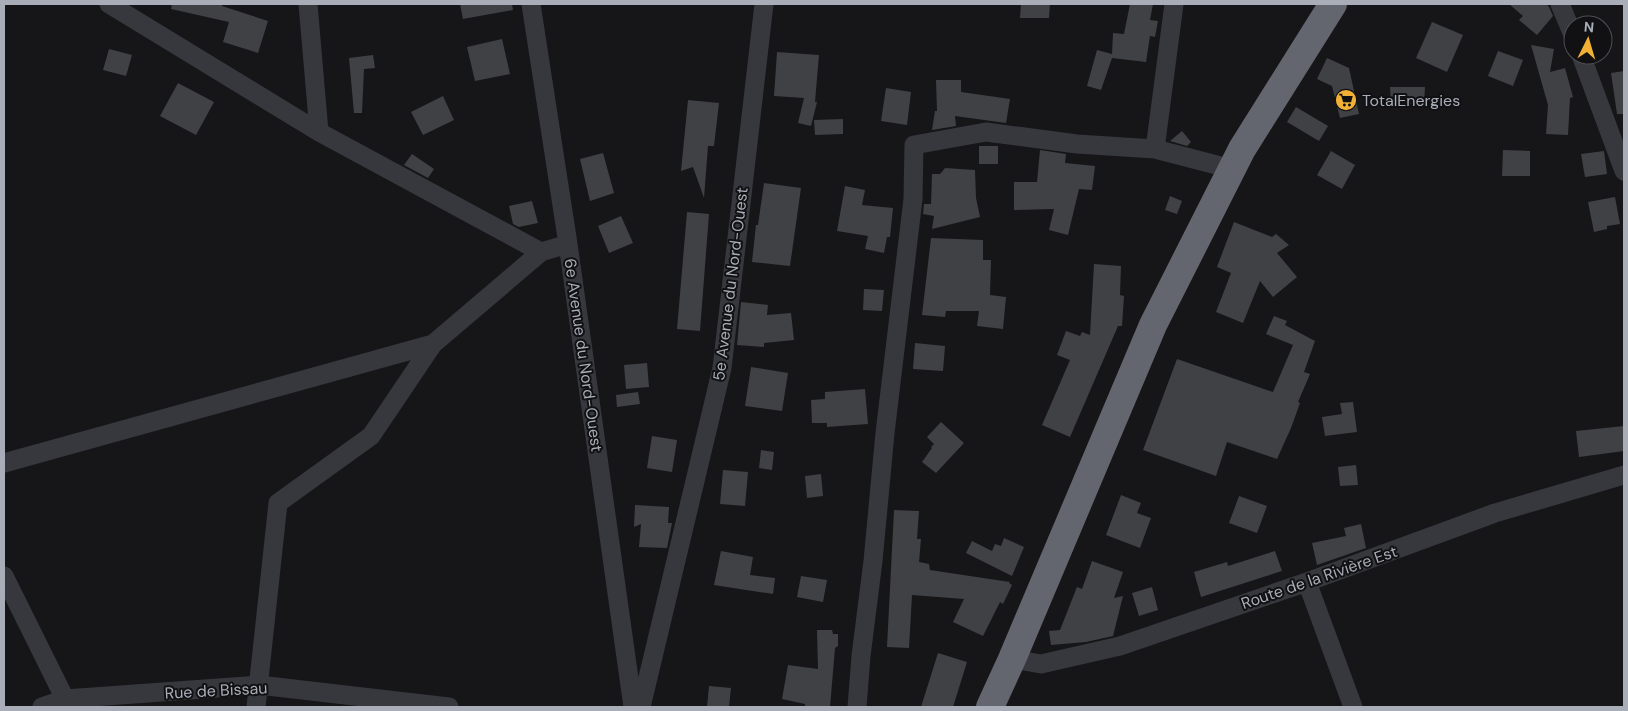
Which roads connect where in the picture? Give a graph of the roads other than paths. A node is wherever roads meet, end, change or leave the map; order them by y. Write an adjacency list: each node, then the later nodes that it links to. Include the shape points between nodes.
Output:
1 (110, 4): 8 (street)
2 (308, 4): 8 (street)
3 (531, 4): 12 (street, 6e Avenue du Nord-Ouest)
4 (764, 4): 26 (street, 5e Avenue du Nord-Ouest, via 722,368)
5 (1174, 4): 9 (street)
6 (1333, 4): 10 (highway)
7 (1584, 65): 11 (street)
8 (319, 132): 13 (street)
9 (1155, 149): 10 (street); 27 (street, via 1078,144 986,132 914,145 913,199)
10 (1232, 169): 19 (highway, via 1153,325)
11 (1624, 171)
12 (568, 244): 13 (street); 25 (street, 6e Avenue du Nord-Ouest)
13 (541, 252): 14 (street)
14 (432, 344): 15 (street); 20 (street, via 371,436 278,503)
15 (4, 463)
16 (1624, 475): 18 (street, Route de la Rivière Est, via 1495,513)
17 (4, 576): 21 (street)
18 (1307, 582): 19 (street, Route de la Rivière Est, via 1120,646 1040,664); 29 (street)
19 (1012, 659): 28 (highway)
20 (259, 685): 21 (street, Rue de Bissau); 23 (street); 24 (street, Rue de Bissau)
21 (66, 703): 22 (street, Rue de Bissau)
22 (42, 707)
23 (256, 707)
24 (450, 707)
25 (633, 707)
26 (642, 707)
27 (857, 707)
28 (990, 707)
29 (1353, 707)

